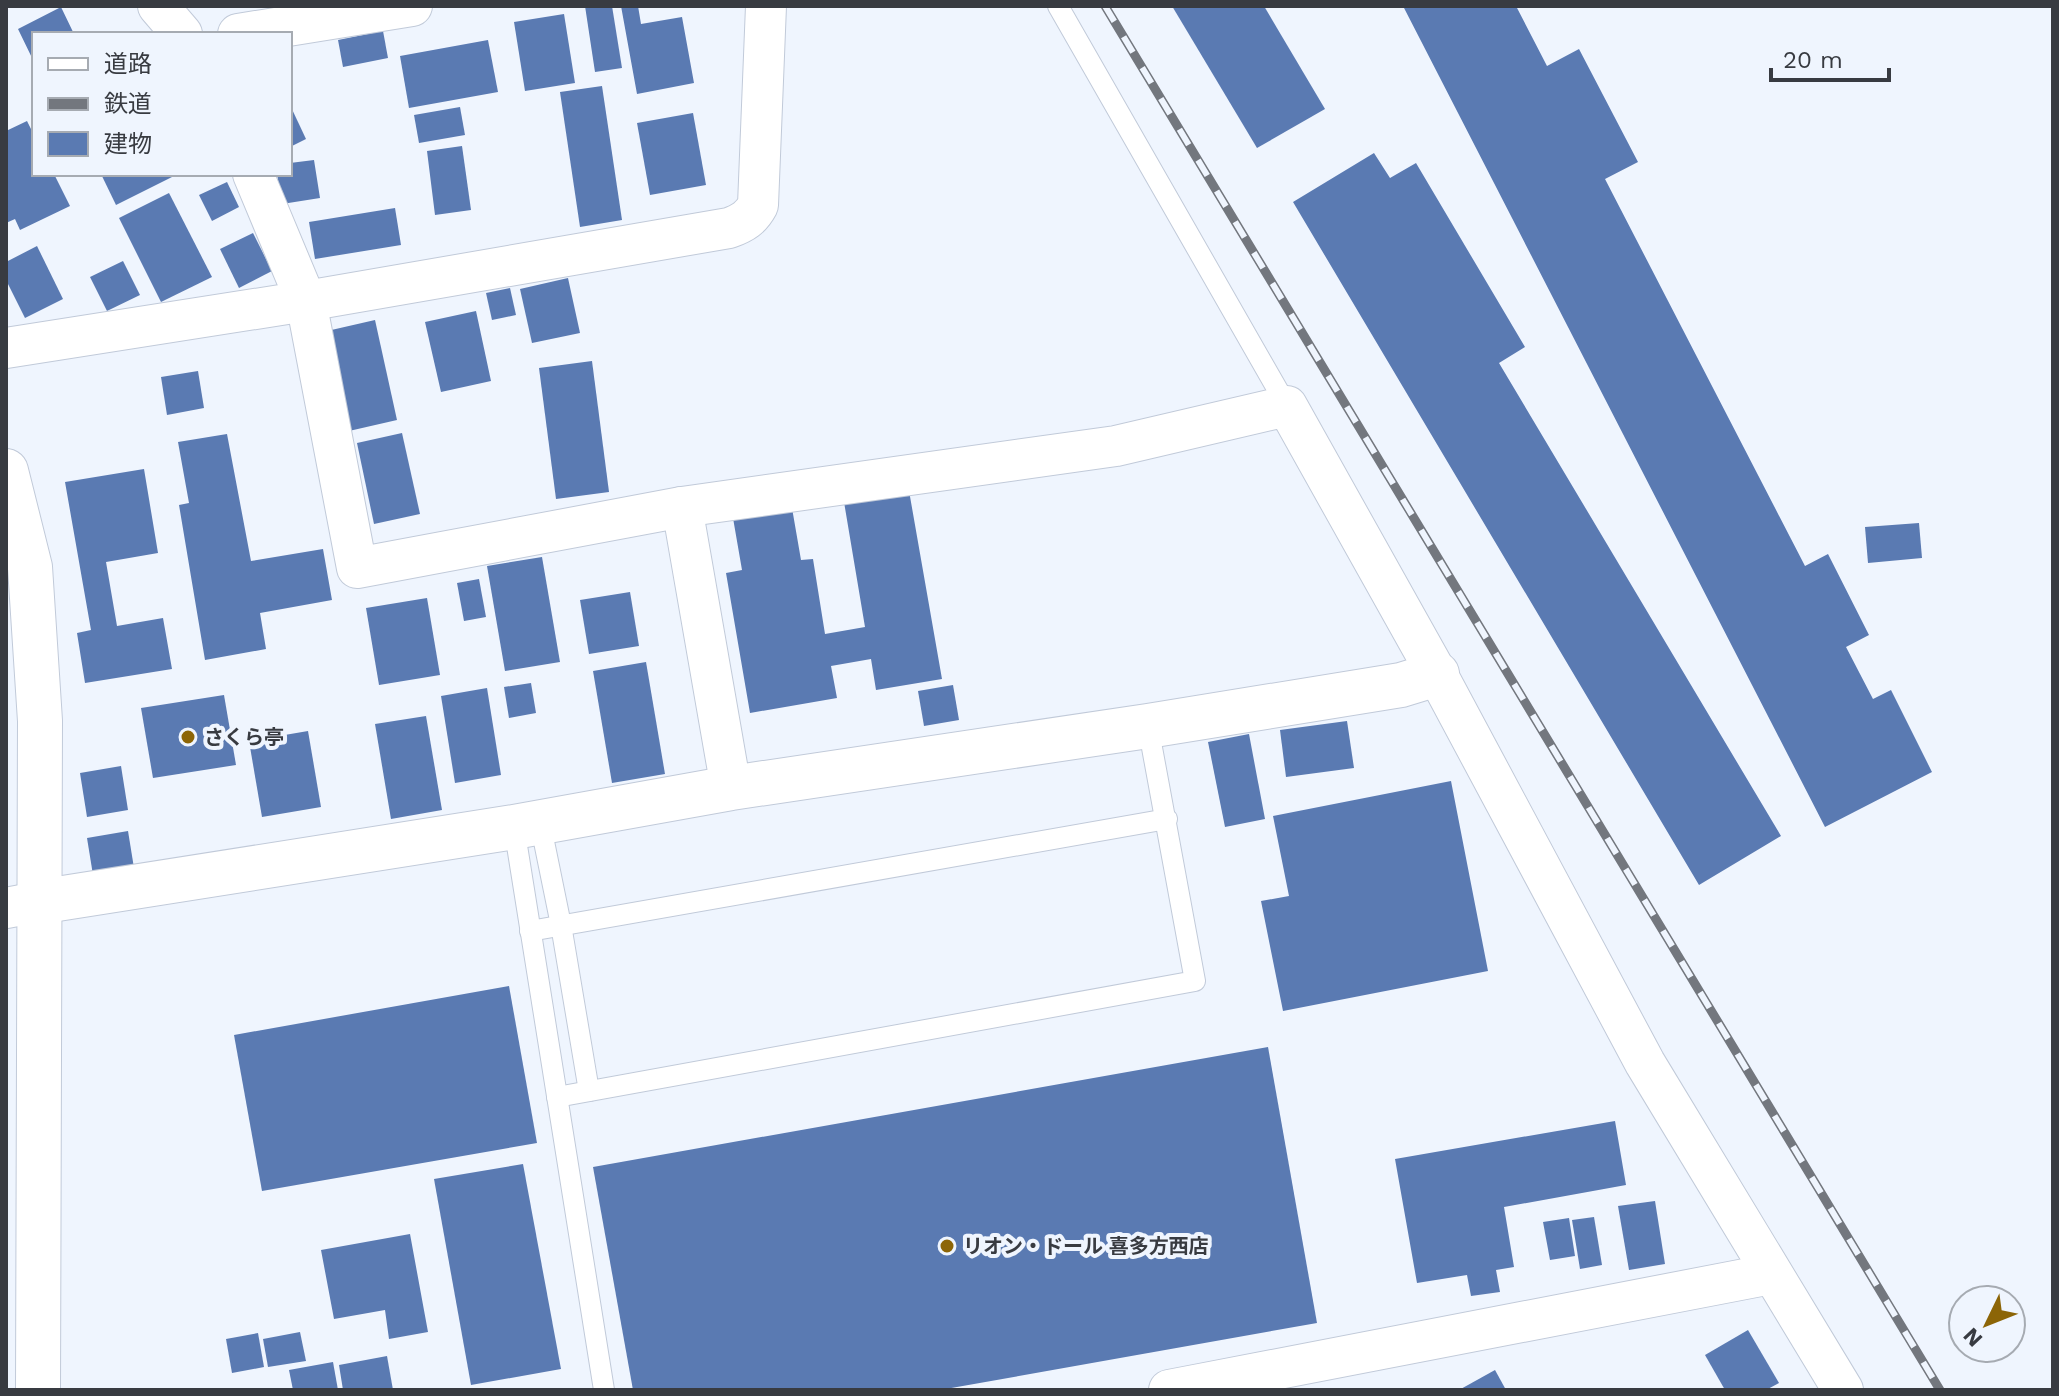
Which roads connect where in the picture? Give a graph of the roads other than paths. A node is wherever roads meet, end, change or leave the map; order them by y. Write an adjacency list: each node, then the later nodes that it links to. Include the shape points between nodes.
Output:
1 (158, 6): 5 (street)
2 (412, 6): 6 (street)
3 (766, 6): 8 (street, via 758,205 743,224)
4 (1058, 6): 10 (lane)
5 (180, 32)
6 (250, 32)
7 (254, 176): 8 (street)
8 (306, 301): 9 (street); 12 (street, via 357,568)
9 (6, 348)
10 (1287, 406): 12 (street, via 1116,446); 13 (street)
11 (6, 471): 18 (street, via 30,567 40,721)
12 (682, 507): 15 (street)
13 (1437, 674): 14 (street, via 1401,685); 23 (street, via 1645,1063)
14 (1148, 726): 15 (street); 16 (lane)
15 (731, 788): 17 (street)
16 (1167, 819): 19 (lane); 21 (lane, via 1195,981)
17 (527, 825): 18 (street); 19 (lane); 20 (lane)
18 (22, 905): 24 (street)
19 (561, 925): 20 (lane); 21 (lane)
20 (530, 931): 22 (lane)
21 (589, 1091): 22 (lane)
22 (557, 1097): 25 (lane)
23 (1771, 1274): 26 (street); 27 (street)
24 (38, 1390)
25 (604, 1390)
26 (1169, 1390)
27 (1843, 1390)

